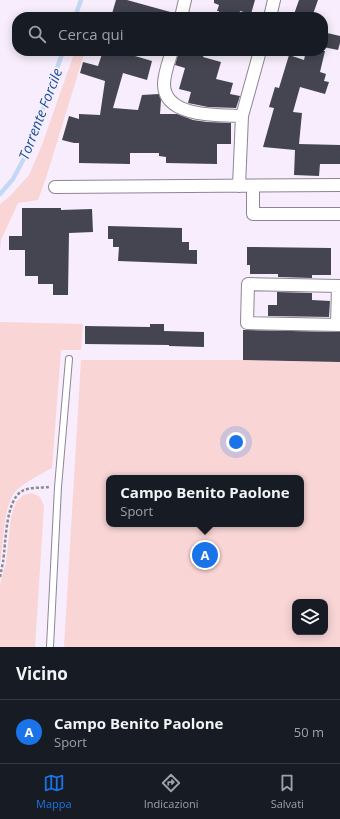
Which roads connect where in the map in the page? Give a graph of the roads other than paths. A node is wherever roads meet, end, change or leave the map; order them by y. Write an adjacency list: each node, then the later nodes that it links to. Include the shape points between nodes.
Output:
1 (185, 0): 3 (street)
2 (274, 0): 4 (street)
3 (182, 12)
4 (271, 12)
5 (171, 56): 7 (street, via 164,85 168,99 182,110)
6 (259, 56): 7 (street)
7 (242, 116): 8 (street)
8 (239, 186): 9 (street); 11 (street)
9 (253, 186): 10 (street); 12 (street, via 253,214)
10 (340, 186)
11 (55, 187)
12 (340, 214)
13 (339, 286): 14 (street); 14 (street, via 248,284 247,323)
14 (338, 325)
15 (69, 359): 16 (lane, via 58,487)
16 (50, 647)

